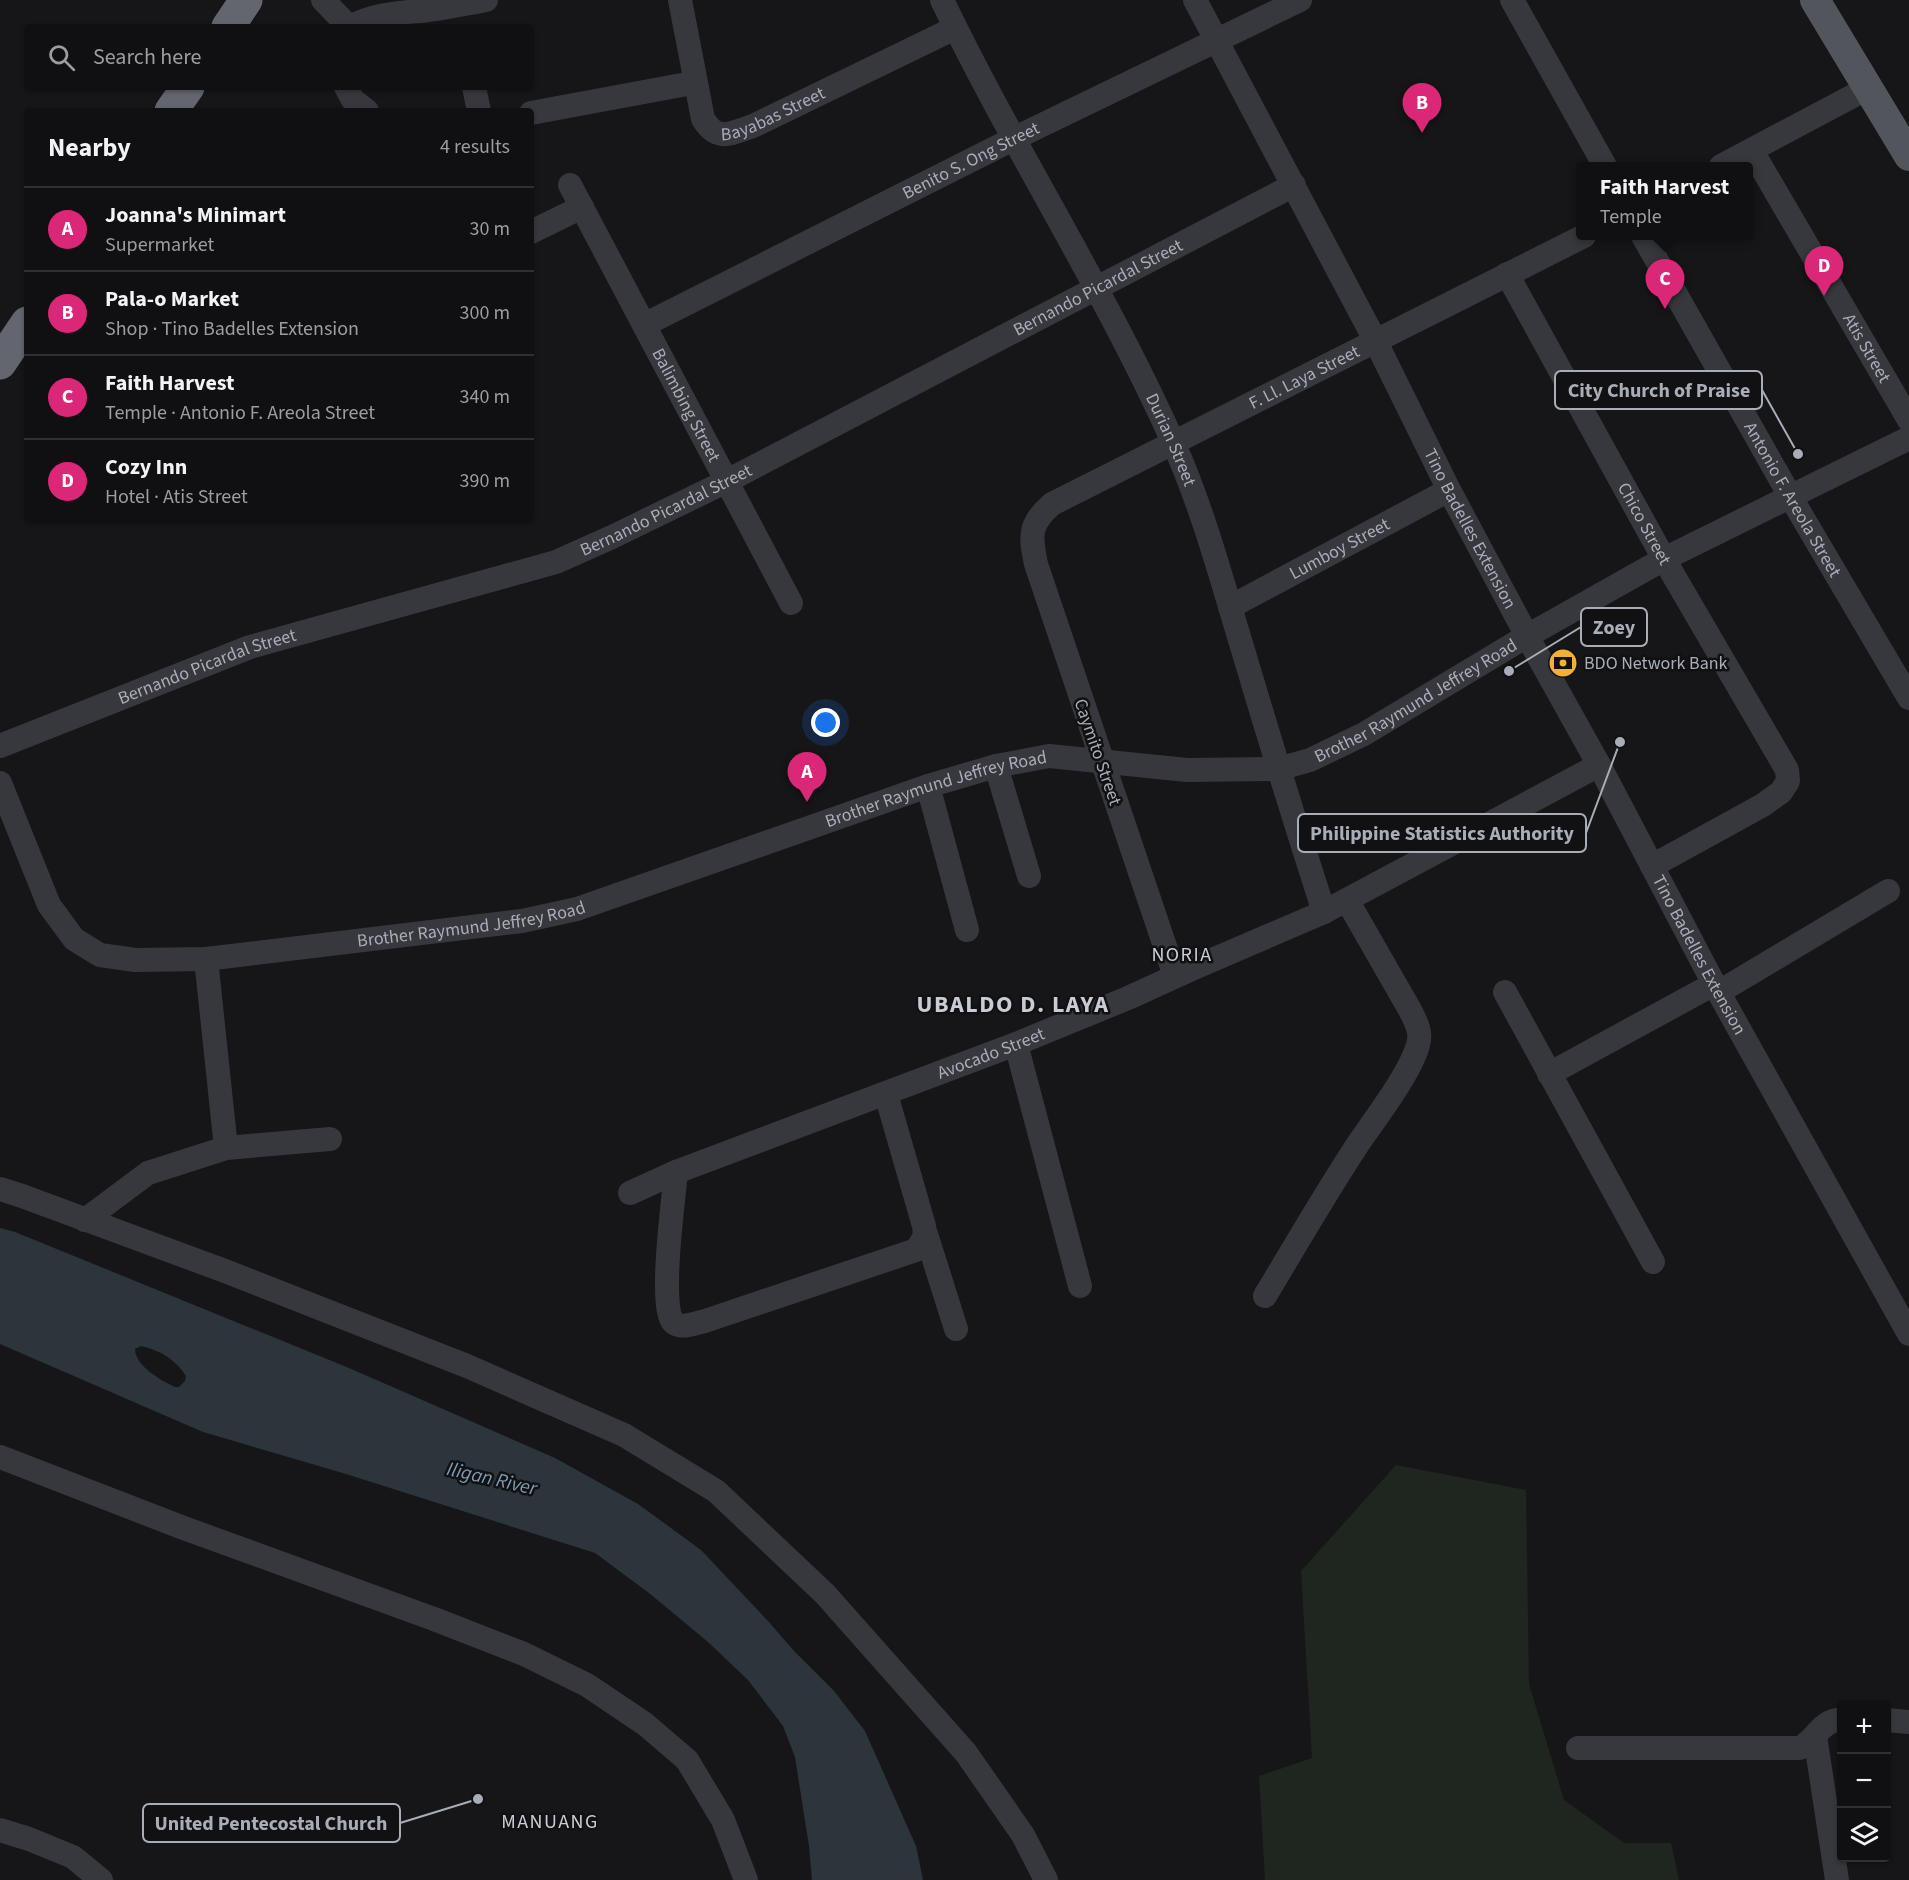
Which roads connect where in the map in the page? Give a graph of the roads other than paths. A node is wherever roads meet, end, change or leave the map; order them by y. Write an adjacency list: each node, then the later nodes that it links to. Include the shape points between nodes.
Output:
1 (246, 0): 11 (highway)
2 (323, 0): 12 (street)
3 (486, 0): 10 (street)
4 (680, 0): 14 (street, Bayabas Street, via 704,119 709,129 725,135 753,126)
5 (942, 0): 14 (street, Durian Street)
6 (1196, 0): 15 (street, Tino Badelles Extension)
7 (1300, 0): 15 (street, Benito S. Ong Street)
8 (1512, 0): 28 (street)
9 (1815, 0): 17 (main road)
10 (459, 17): 13 (street, via 376,16)
11 (230, 24)
12 (347, 24)
13 (355, 24)
14 (955, 28): 25 (street, Durian Street)
15 (1217, 40): 25 (street, Benito S. Ong Street); 31 (street, Tino Badelles Extension)
16 (687, 84): 24 (street)
17 (1868, 88): 26 (street); 27 (main road)
18 (186, 90): 21 (highway)
19 (348, 90): 22 (street)
20 (475, 90): 23 (street)
21 (173, 108)
22 (363, 108)
23 (478, 108)
24 (534, 112)
25 (1013, 139): 37 (street, Durian Street); 38 (street, Benito S. Ong Street)
26 (1752, 151): 29 (street); 42 (street, Atis Street)
27 (1909, 156)
28 (1603, 162)
29 (1729, 162)
30 (570, 185): 32 (street, Balimbing Street)
31 (1294, 185): 37 (street, Bernando Picardal Street); 40 (street, Tino Badelles Extension)
32 (582, 207): 33 (street); 38 (street, Balimbing Street)
33 (534, 231)
34 (1576, 240): 36 (street, F. Ll. Laya Street)
35 (1645, 240): 47 (street, Antonio F. Areola Street)
36 (1507, 274): 40 (street, F. Ll. Laya Street); 49 (street, Chico Street)
37 (1097, 288): 44 (street, Durian Street); 45 (street, Bernando Picardal Street)
38 (644, 325): 45 (street, Balimbing Street)
39 (24, 327): 41 (highway)
40 (1375, 340): 44 (street, F. Ll. Laya Street); 46 (street, Tino Badelles Extension)
41 (0, 363)
42 (1909, 420)
43 (1909, 438): 47 (street, Brother Raymund Jeffrey Road)
44 (1173, 443): 48 (street, F. Ll. Laya Street, via 1052,504); 51 (street, Durian Street)
45 (727, 480): 50 (street, Balimbing Street); 54 (street, Bernando Picardal Street, via 556,562 250,647)
46 (1449, 490): 51 (street, Lumboy Street); 52 (street, Tino Badelles Extension)
47 (1790, 496): 49 (street, Brother Raymund Jeffrey Road); 53 (street, Antonio F. Areola Street)
48 (1033, 526): 55 (street, Caymito Street, via 1036,564)
49 (1664, 559): 52 (street, Brother Raymund Jeffrey Road); 61 (street, Chico Street, via 1787,770 1788,782 1763,805)
50 (792, 603)
51 (1230, 607): 58 (street, Durian Street)
52 (1527, 636): 57 (street, Tino Badelles Extension); 58 (street, Brother Raymund Jeffrey Road, via 1364,734 1310,760)
53 (1909, 698)
54 (0, 746)
55 (1100, 760): 56 (street, Brother Raymund Jeffrey Road, via 1049,756); 58 (street, Brother Raymund Jeffrey Road, via 1187,770); 68 (street, Caymito Street)
56 (996, 765): 60 (street, Brother Raymund Jeffrey Road); 62 (street)
57 (1599, 765): 61 (street, Tino Badelles Extension); 64 (street, Avocado Street)
58 (1278, 769): 65 (street, Durian Street)
59 (0, 783): 67 (street, Brother Raymund Jeffrey Road, via 49,905 74,939 100,955 135,960)
60 (928, 786): 66 (street); 67 (street, Brother Raymund Jeffrey Road, via 577,909 522,921)
61 (1652, 866): 69 (street, Tino Badelles Extension)
62 (1029, 876)
63 (1888, 891): 69 (street)
64 (1347, 900): 65 (street, Avocado Street); 83 (street, via 1410,1010 1419,1029 1419,1042 1399,1082)
65 (1324, 912): 68 (street, Avocado Street)
66 (967, 930)
67 (206, 959): 75 (street)
68 (1174, 976): 71 (street, Avocado Street)
69 (1717, 988): 72 (street); 85 (street, Tino Badelles Extension)
70 (1505, 992): 72 (street)
71 (1016, 1044): 73 (street, Avocado Street); 82 (street)
72 (1549, 1074): 81 (street)
73 (886, 1094): 76 (street, Avocado Street); 80 (street)
74 (330, 1139): 75 (street)
75 (226, 1149): 79 (street, via 148,1173)
76 (676, 1172): 78 (street, Avocado Street); 80 (street, via 666,1293 669,1317 681,1326 916,1250)
77 (0, 1189): 79 (street)
78 (630, 1193)
79 (85, 1220): 95 (street, via 467,1366 624,1435 716,1491 825,1594 966,1753 1023,1835)
80 (926, 1234): 84 (street)
81 (1653, 1262)
82 (1080, 1286)
83 (1265, 1296)
84 (956, 1329)
85 (1909, 1334)
86 (0, 1457): 94 (street, via 434,1619 587,1684 645,1724 687,1760 723,1820)
87 (1837, 1720): 90 (street, via 1826,1723)
88 (1891, 1720): 89 (street)
89 (1909, 1722)
90 (1815, 1736): 91 (street, via 1800,1748); 96 (street)
91 (1578, 1748)
92 (0, 1830): 93 (street, via 73,1857)
93 (101, 1880)
94 (746, 1880)
95 (1046, 1880)
96 (1837, 1880)

